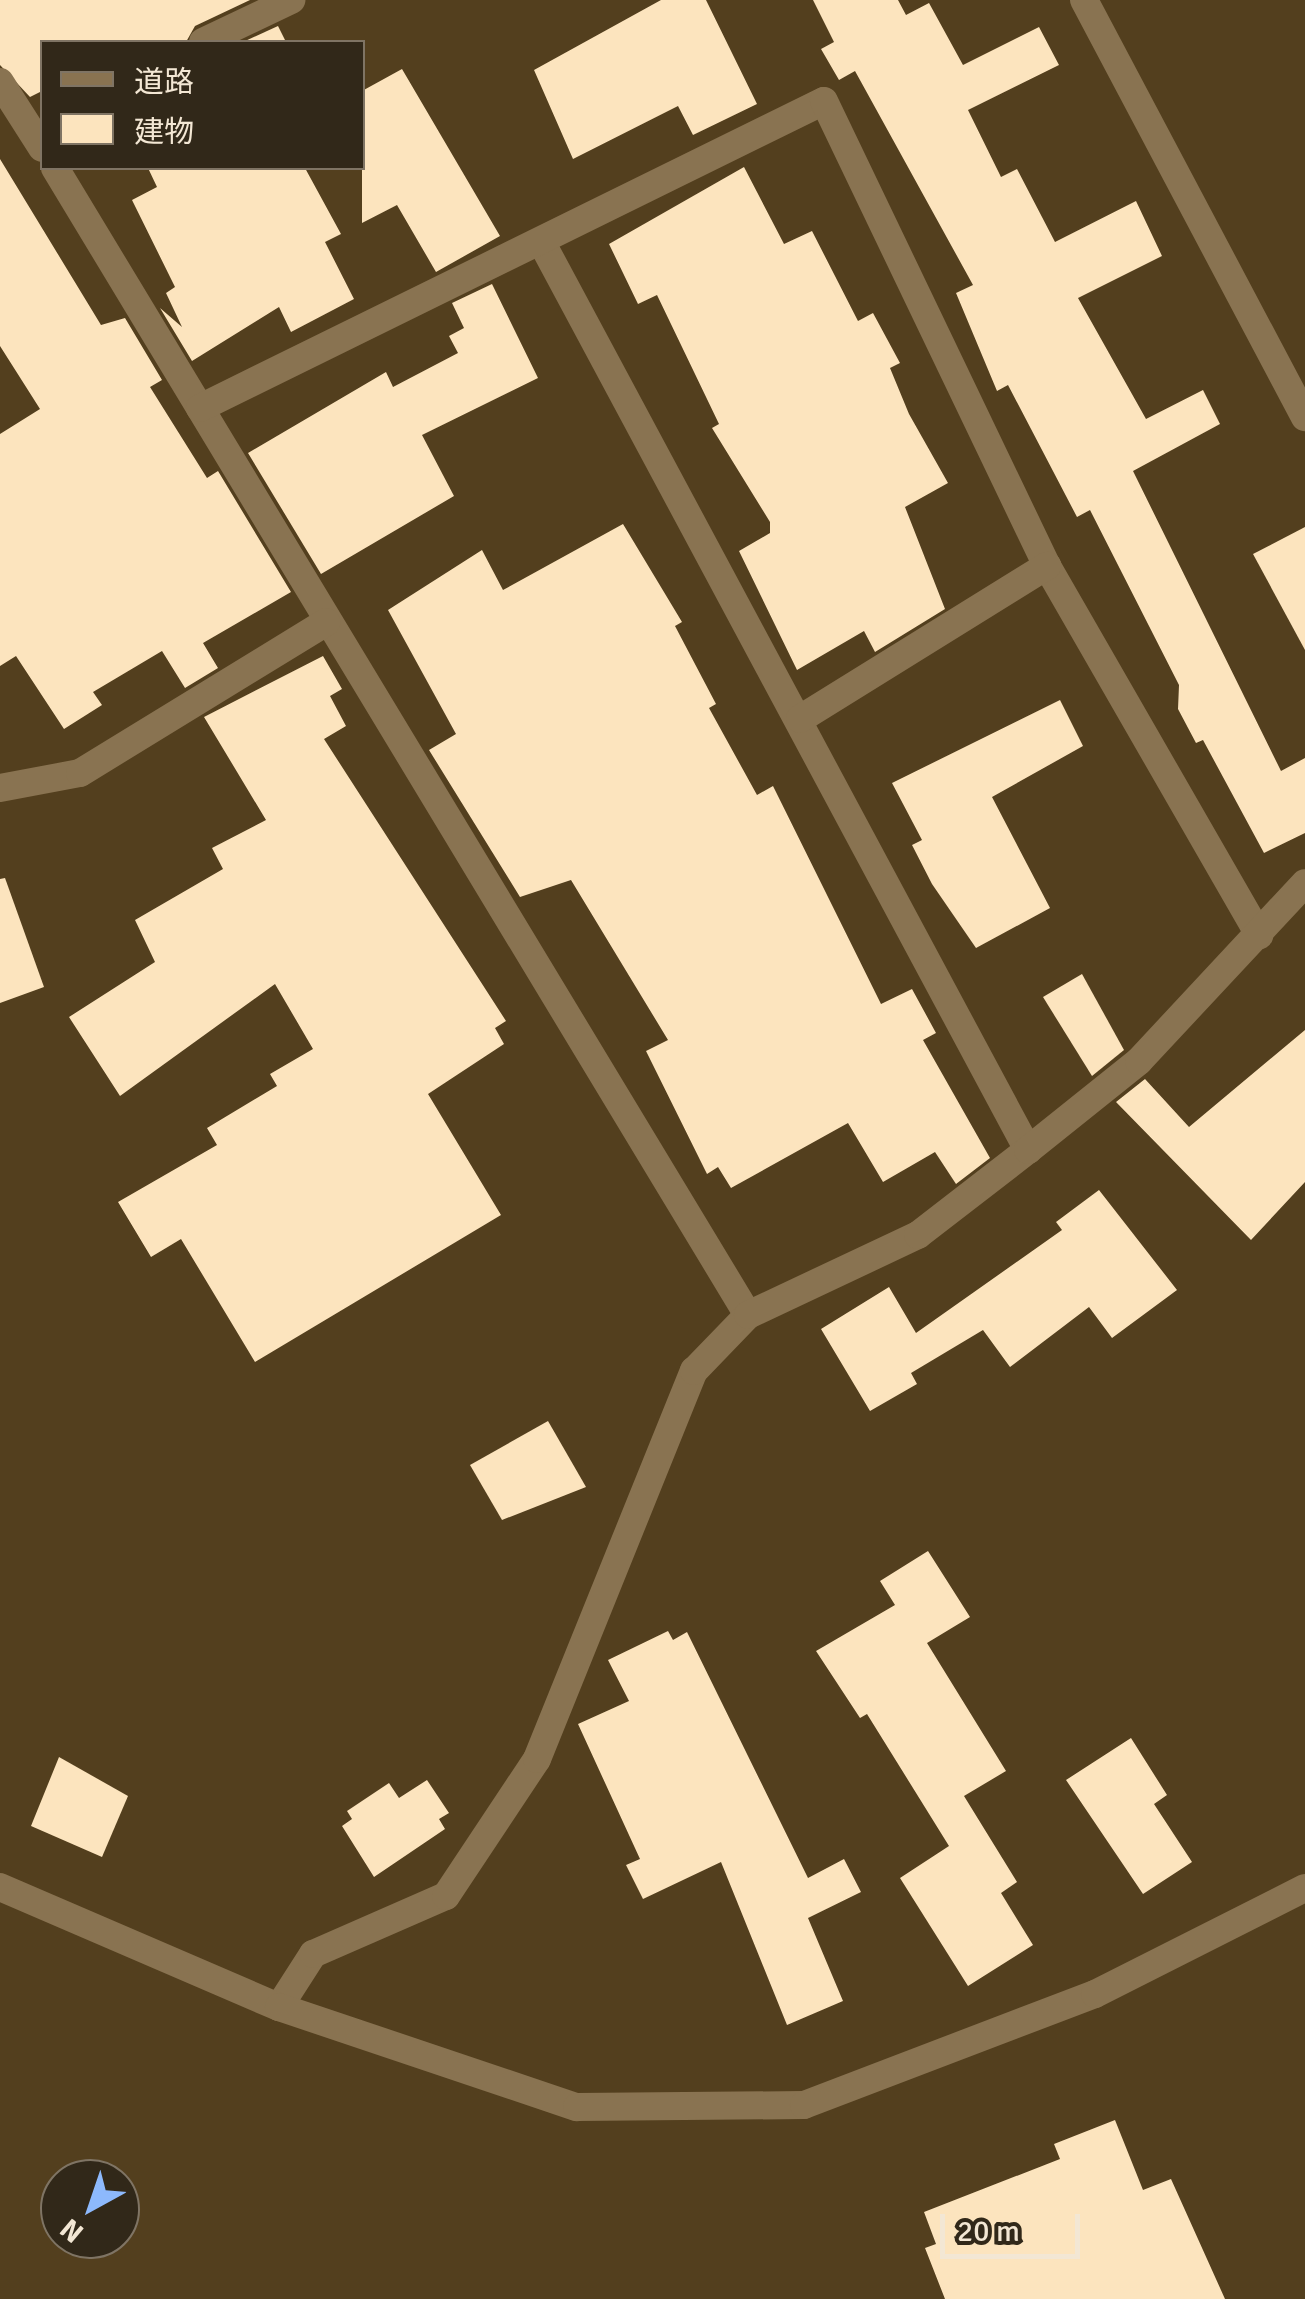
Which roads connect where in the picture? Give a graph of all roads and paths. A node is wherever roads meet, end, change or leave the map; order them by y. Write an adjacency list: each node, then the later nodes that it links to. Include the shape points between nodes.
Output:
1 (291, 0): 3 (street)
2 (1084, 0): 9 (street)
3 (207, 40)
4 (0, 82): 5 (street)
5 (38, 131)
6 (55, 170): 8 (street)
7 (543, 245): 8 (street); 10 (street, via 824,101); 12 (street)
8 (200, 408): 11 (street)
9 (1305, 417)
10 (1047, 566): 12 (street); 15 (street)
11 (326, 622): 13 (street, via 80,774); 17 (street)
12 (800, 719): 16 (street)
13 (0, 788)
14 (1305, 883): 15 (street)
15 (1259, 935): 16 (street, via 1139,1061)
16 (1028, 1150): 17 (street, via 918,1235)
17 (748, 1315): 20 (street, via 694,1371 538,1760 446,1896 313,1954)
18 (0, 1887): 20 (street)
19 (1305, 1888): 20 (street, via 1095,1994 804,2105 577,2107)
20 (279, 2007)

